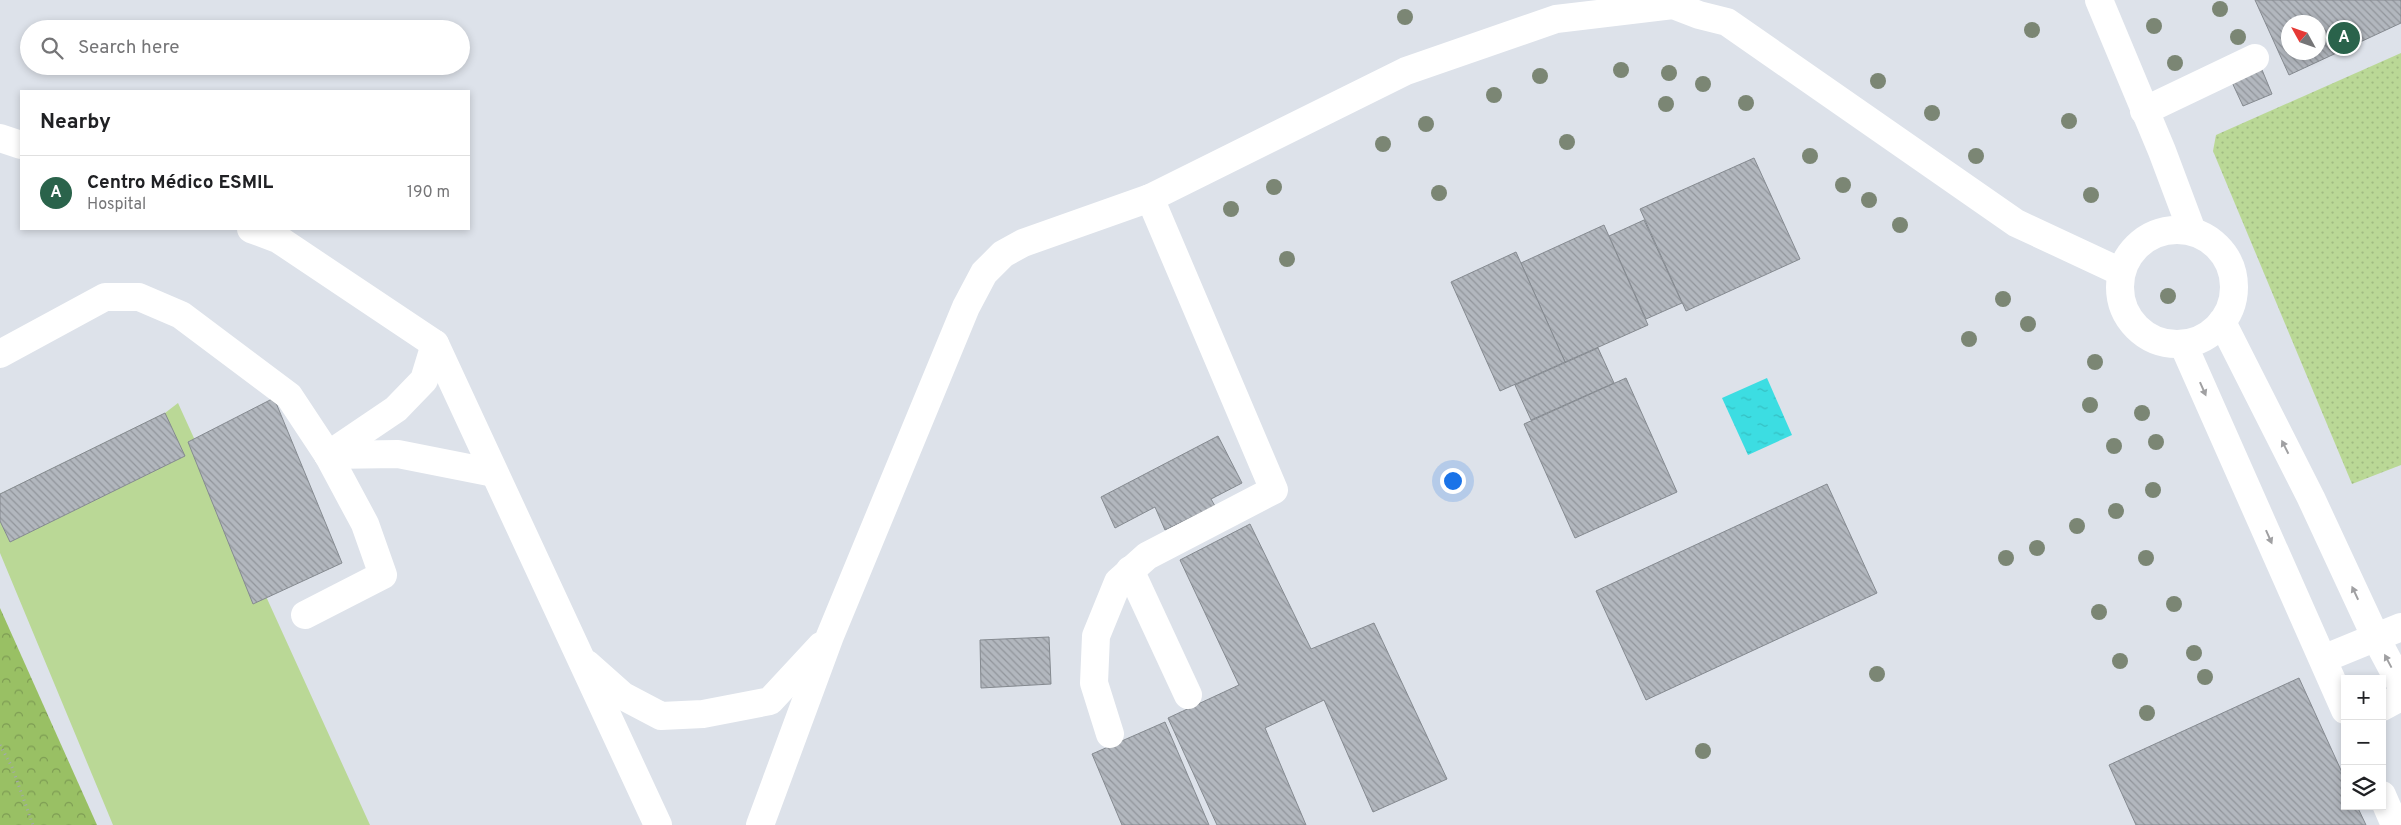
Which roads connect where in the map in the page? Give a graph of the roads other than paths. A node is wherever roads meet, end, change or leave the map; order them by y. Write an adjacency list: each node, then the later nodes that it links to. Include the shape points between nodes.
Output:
1 (2099, 0): 3 (lane)
2 (2255, 58): 3 (lane)
3 (2144, 111): 8 (lane)
4 (0, 138): 5 (lane)
5 (20, 145)
6 (1150, 198): 9 (lane, via 1406,71 1556,19 1672,5 1699,16 1727,22 2016,222); 16 (lane, via 1274,490 1147,556); 19 (lane, via 1023,243 1003,254 984,273 962,315)
7 (254, 230): 11 (lane, via 278,239)
8 (2192, 231): 9 (lane, via 2174,229 2157,233 2141,242 2128,255); 10 (lane, via 2209,239 2232,269 2231,306)
9 (2121, 272): 12 (lane, via 2120,294 2125,312 2134,326 2148,338)
10 (2222, 322): 12 (lane, via 2211,333); 20 (lane, one-way to 10, via 2311,498)
11 (435, 344): 14 (lane, via 424,380 407,398); 15 (lane)
12 (2183, 344): 22 (lane, one-way to 22)
13 (0, 354): 14 (lane, via 105,297 138,297 181,315 289,396)
14 (328, 455): 15 (lane, via 398,454); 17 (lane, via 365,524 383,575)
15 (494, 474): 21 (lane)
16 (1130, 570): 24 (lane); 28 (lane, via 1118,582 1096,636 1094,683)
17 (305, 615)
18 (2401, 626): 20 (lane)
19 (830, 636): 21 (lane, via 770,702 704,714 661,716 623,696); 31 (lane)
20 (2376, 638): 22 (lane); 23 (lane, one-way to 20)
21 (577, 654): 30 (lane)
22 (2324, 659): 26 (lane)
23 (2401, 685)
24 (1188, 695)
25 (2401, 697): 27 (lane)
26 (2341, 700)
27 (2386, 705)
28 (1110, 734)
29 (2386, 804): 32 (lane)
30 (658, 825)
31 (760, 825)
32 (2396, 825)

